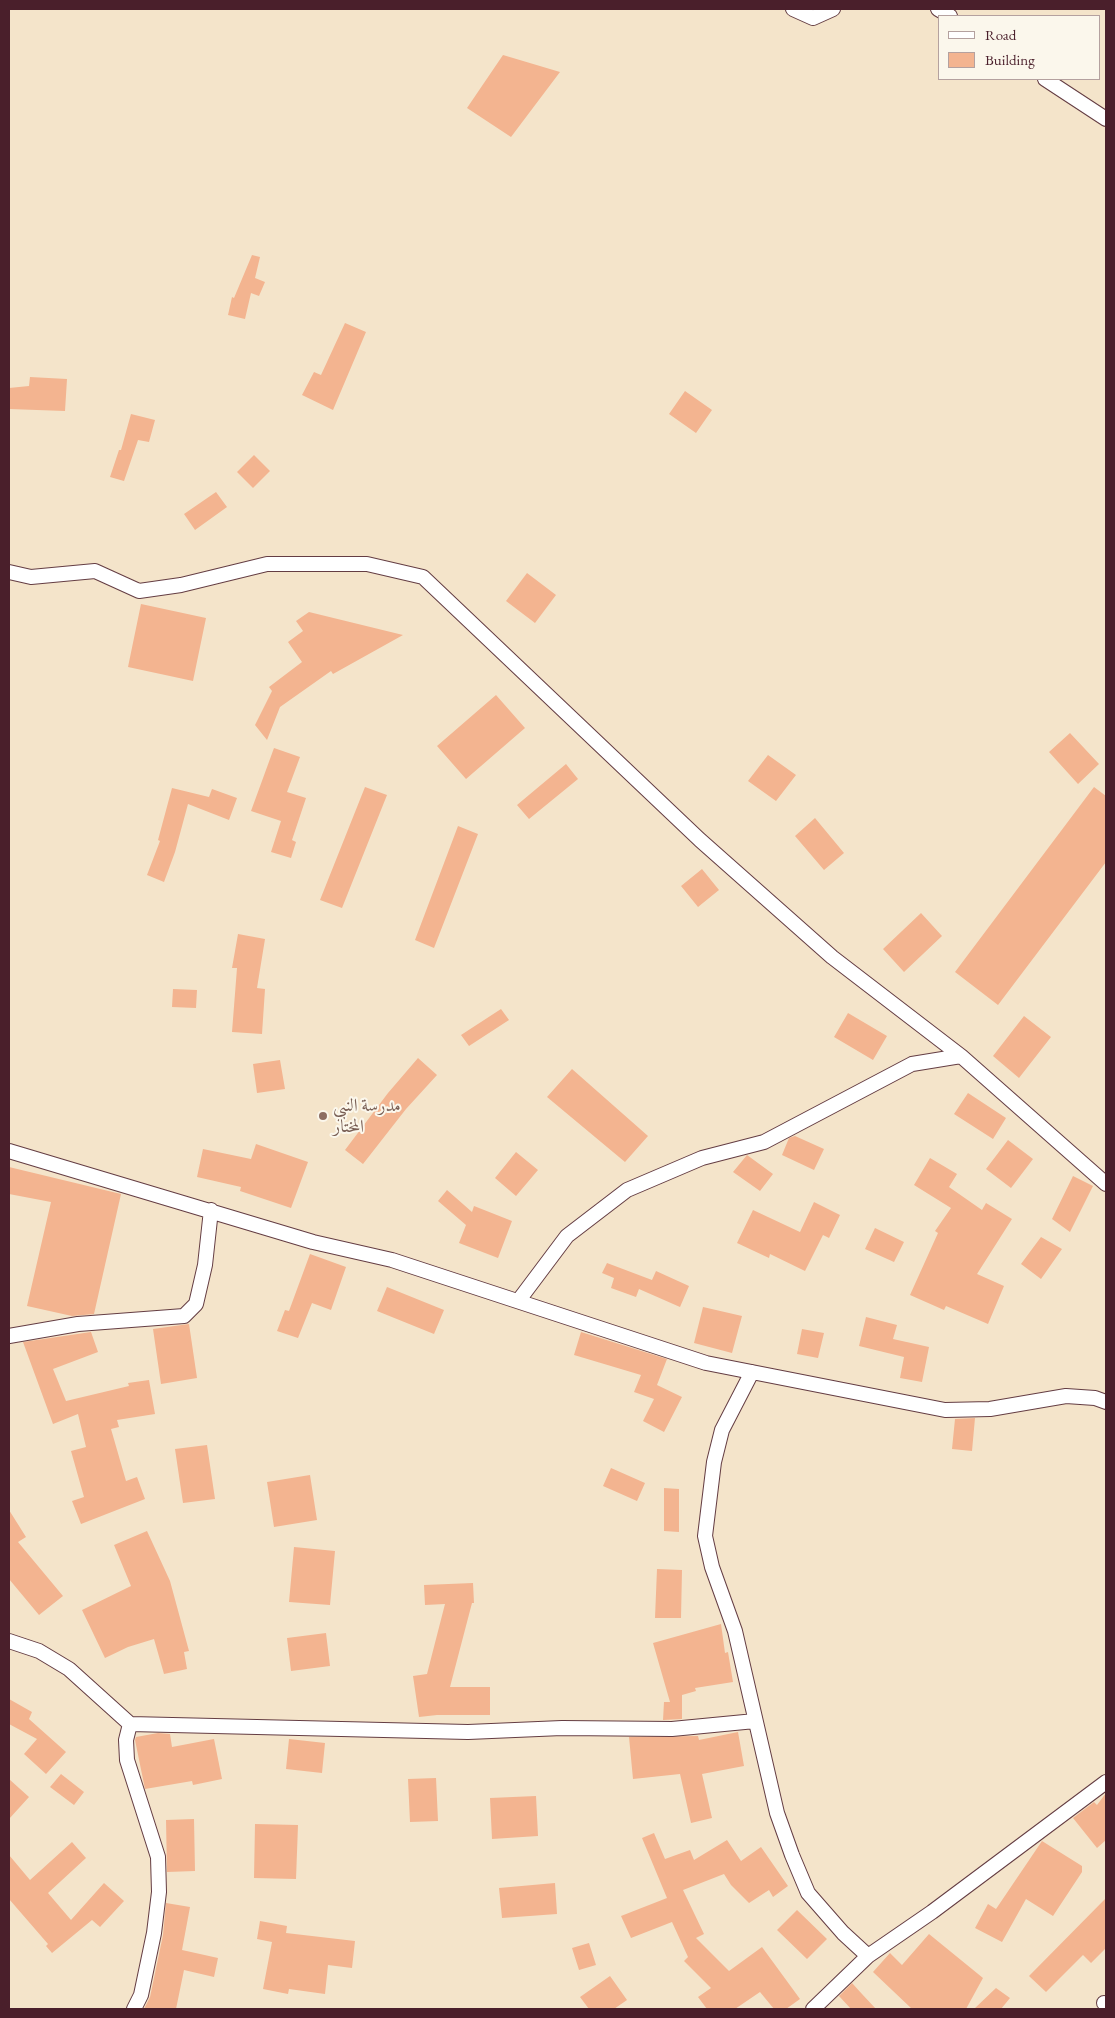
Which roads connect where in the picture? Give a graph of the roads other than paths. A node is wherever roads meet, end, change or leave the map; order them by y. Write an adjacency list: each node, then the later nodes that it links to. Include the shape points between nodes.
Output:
1 (793, 9): 2 (street, via 813,18)
2 (833, 9)
3 (1047, 80): 4 (street)
4 (1106, 119)
5 (9, 572): 6 (street, via 31,577 95,571 139,591 182,585 267,564 367,564 423,577 707,847 832,957)
6 (961, 1056): 8 (street); 10 (street, via 912,1064 764,1142 702,1158 627,1190 568,1236)
7 (9, 1151): 9 (street)
8 (1106, 1184)
9 (211, 1210): 10 (street, via 313,1242 392,1260); 11 (street, via 205,1265 196,1304 184,1316 78,1324)
10 (519, 1300): 12 (street, via 706,1363)
11 (9, 1336)
12 (752, 1372): 13 (street, via 945,1410 990,1409 1066,1396); 15 (street, via 722,1430 714,1462 705,1536 712,1567 735,1631)
13 (1106, 1402)
14 (9, 1641): 16 (street, via 40,1651 70,1668)
15 (755, 1721): 16 (street, via 672,1730 562,1728 468,1732); 18 (street, via 777,1813 808,1892 843,1933)
16 (130, 1724): 20 (street, via 126,1740 127,1760 158,1856 159,1892 141,1995)
17 (1106, 1782): 18 (street)
18 (868, 1956): 19 (street)
19 (819, 2007)
20 (134, 2009)

